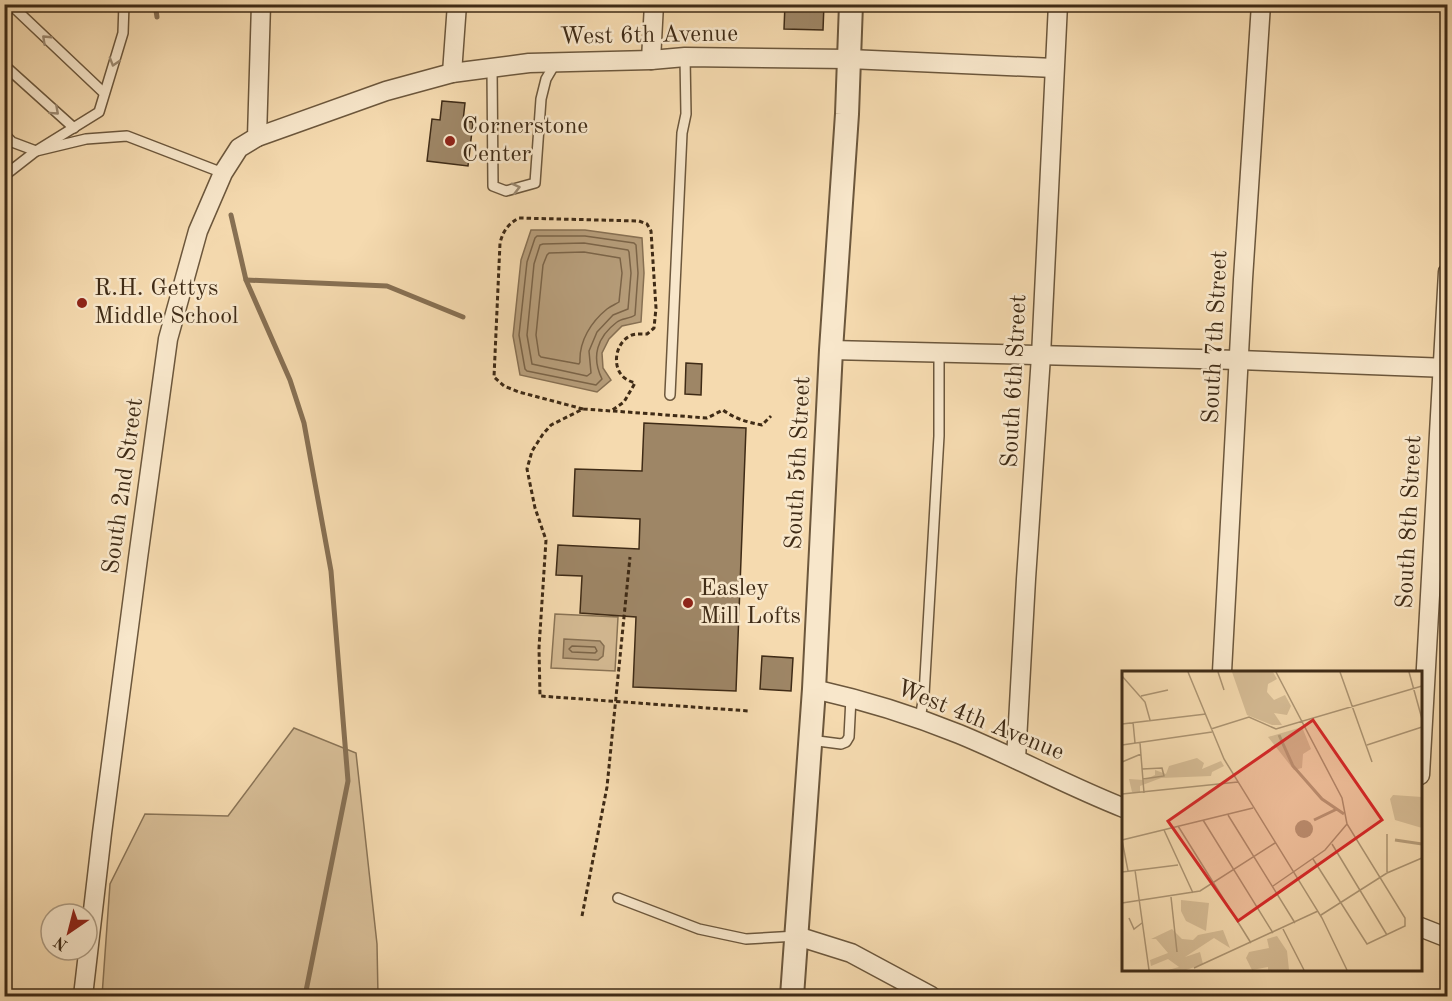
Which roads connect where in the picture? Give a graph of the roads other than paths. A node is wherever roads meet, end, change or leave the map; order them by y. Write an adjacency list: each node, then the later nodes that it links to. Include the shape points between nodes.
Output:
1 (10, 4): 17 (lane, one-way to 1)
2 (124, 4): 17 (lane, one-way to 17, via 123,33)
3 (261, 4): 20 (street)
4 (457, 4): 16 (street)
5 (654, 4): 11 (street)
6 (851, 4): 10 (street, South 5th Street)
7 (1058, 4): 15 (street, South 6th Street)
8 (1261, 4): 28 (street, South 7th Street)
9 (685, 57): 10 (street, West 6th Avenue); 11 (street, West 6th Avenue); 30 (lane, via 686,114)
10 (849, 59): 15 (street, West 6th Avenue); 25 (street, South 5th Street)
11 (651, 60): 12 (street, West 6th Avenue)
12 (556, 62): 14 (street, West 6th Avenue); 14 (lane, one-way to 12, via 493,186 506,191 535,183 541,99)
13 (4, 65): 18 (lane, one-way to 18)
14 (492, 68): 16 (street, West 6th Avenue)
15 (1054, 68): 27 (street, South 6th Street)
16 (452, 72): 20 (street, West 6th Avenue)
17 (105, 93): 18 (lane, via 99,112)
18 (74, 128): 21 (lane)
19 (4, 134): 21 (lane, via 12,142)
20 (257, 137): 22 (street, South 2nd Street, via 239,148)
21 (36, 151): 22 (lane, via 86,139 127,136); 23 (lane)
22 (223, 173): 43 (street, South 2nd Street, via 198,231 168,339)
23 (4, 176)
24 (1448, 272): 29 (street, South 8th Street)
25 (831, 350): 26 (street); 32 (street, South 5th Street)
26 (939, 352): 27 (street); 34 (lane, via 939,435)
27 (1041, 356): 28 (street); 37 (street, South 6th Street)
28 (1239, 360): 29 (street); 31 (street, South 7th Street)
29 (1445, 368): 36 (street, South 8th Street)
30 (670, 395)
31 (1222, 671)
32 (814, 689): 33 (street, West 4th Avenue); 35 (street, South 5th Street)
33 (851, 698): 34 (street, West 4th Avenue); 35 (lane, via 846,742)
34 (920, 719): 37 (street, West 4th Avenue)
35 (810, 740): 41 (street, South 5th Street)
36 (1422, 742)
37 (1016, 759): 38 (street, West 4th Avenue)
38 (1122, 807)
39 (618, 898): 41 (lane, via 711,932 746,939)
40 (1422, 928): 42 (street)
41 (797, 936): 44 (street, South 5th Street); 45 (street, via 851,954)
42 (1448, 938)
43 (83, 996)
44 (792, 996)
45 (931, 996)

